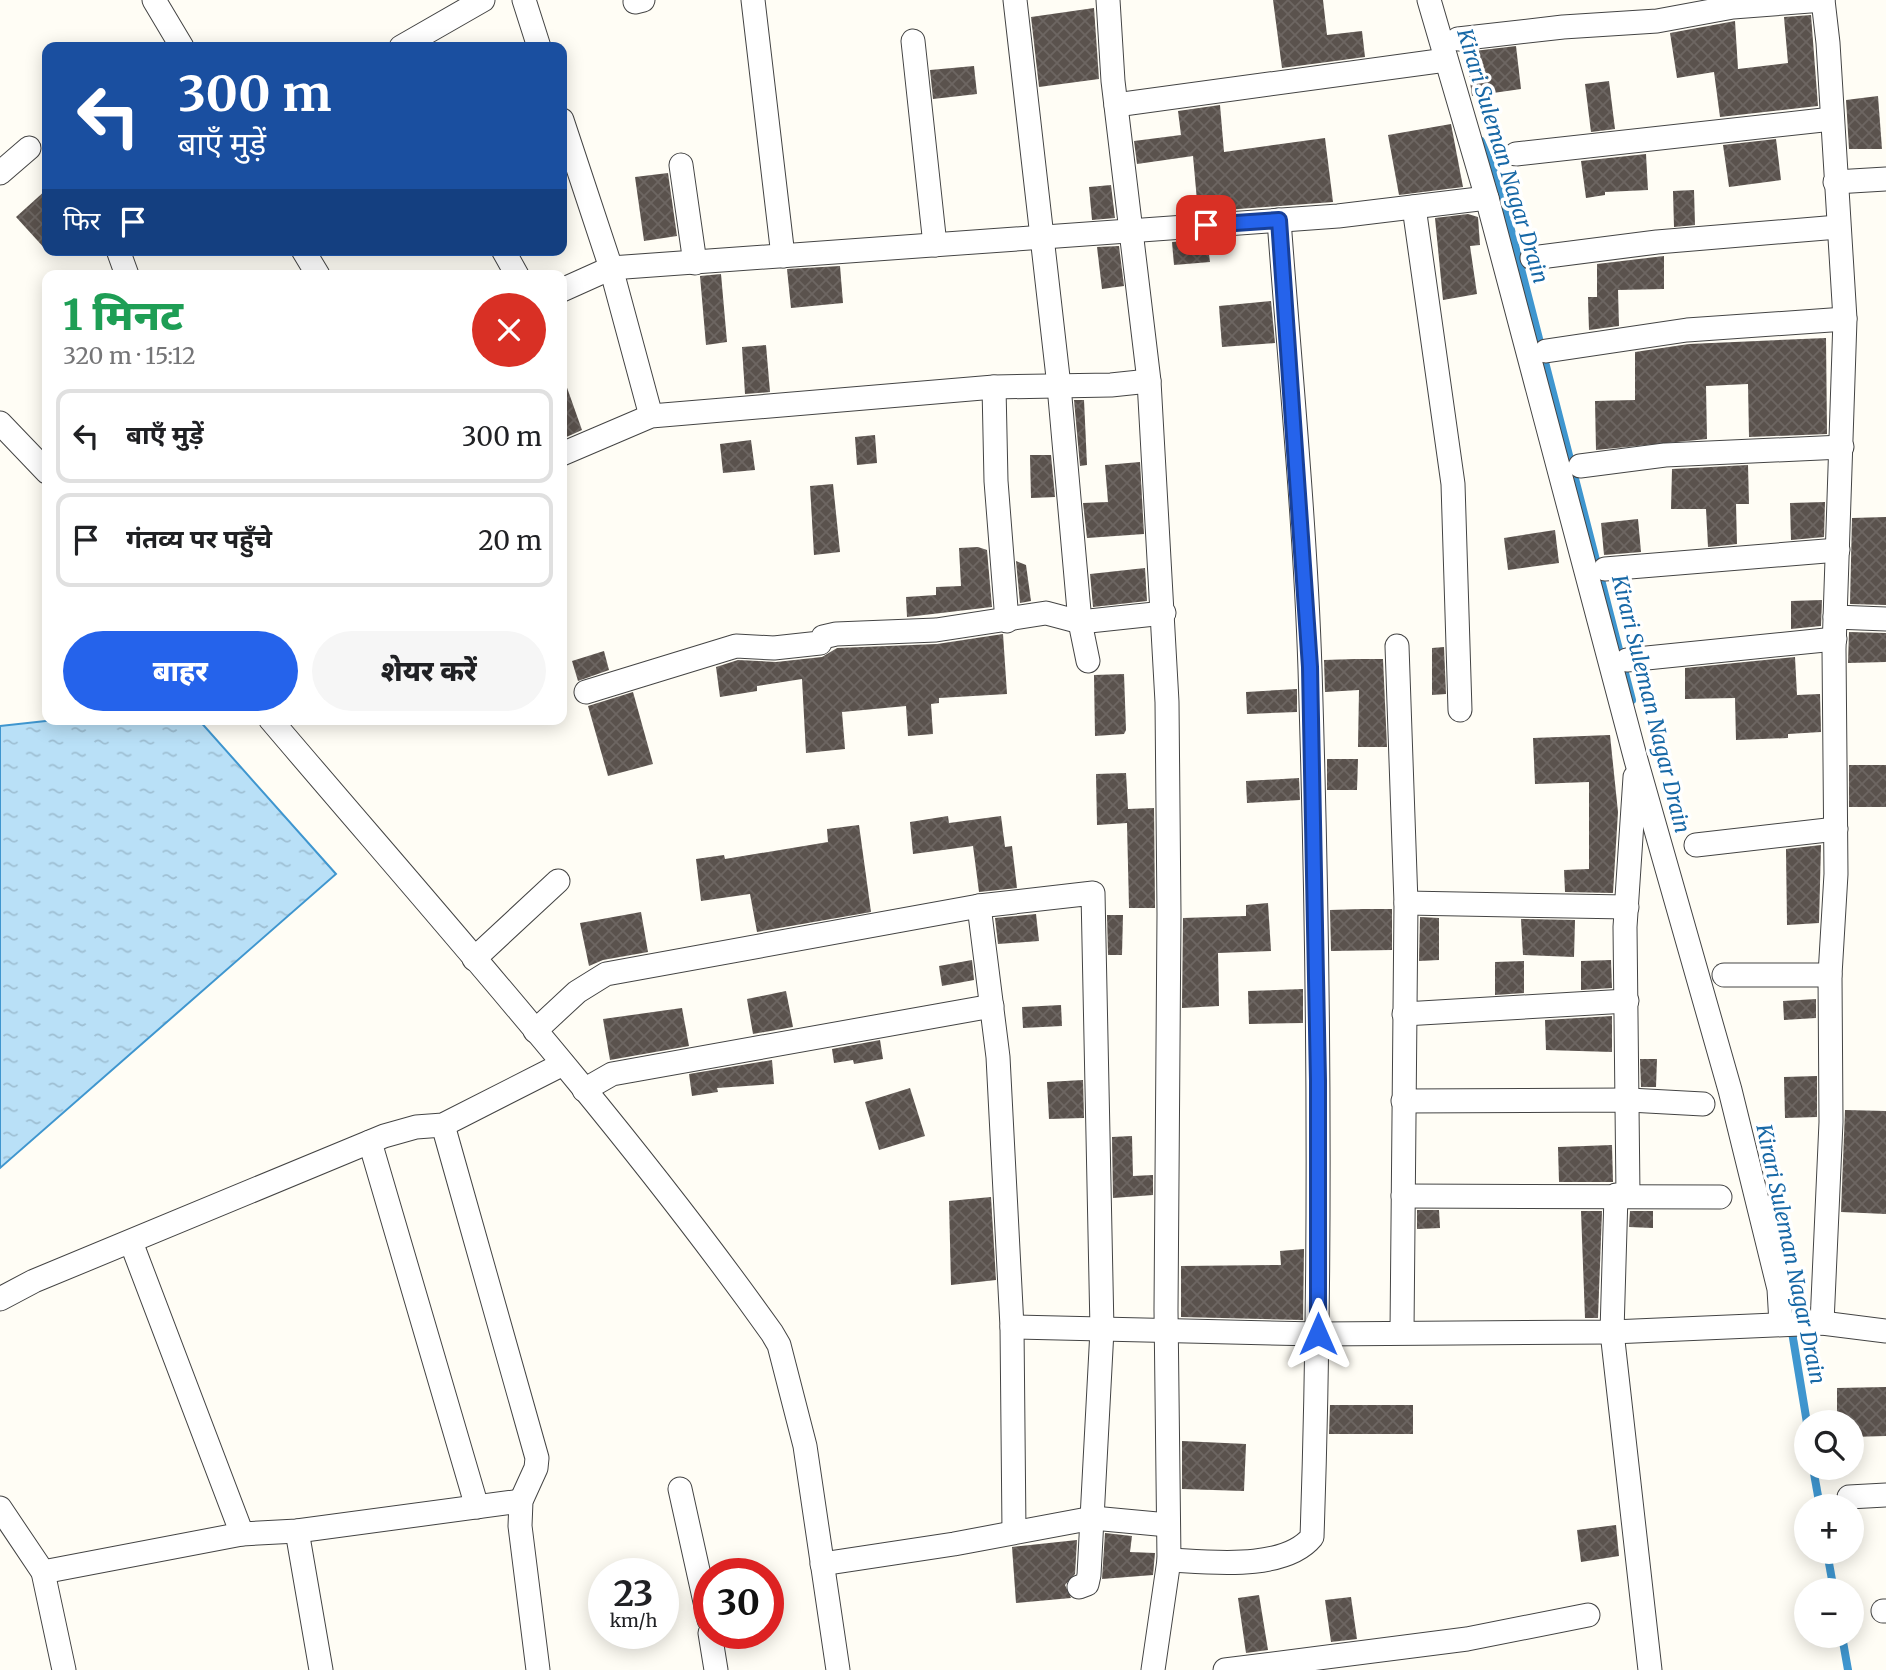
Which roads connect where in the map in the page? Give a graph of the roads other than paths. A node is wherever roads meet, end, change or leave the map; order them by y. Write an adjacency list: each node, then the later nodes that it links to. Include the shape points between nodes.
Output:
1 (154, 0): 11 (street)
2 (483, 0): 12 (street)
3 (524, 0): 13 (street)
4 (753, 0): 31 (street)
5 (1015, 0): 29 (street)
6 (1108, 0): 15 (street)
7 (1429, 0): 14 (street)
8 (1823, 0): 9 (street); 16 (street)
9 (1458, 39)
10 (913, 41): 30 (street)
11 (179, 42)
12 (410, 42)
13 (537, 42)
14 (1446, 60): 15 (street); 24 (street)
15 (1116, 105): 28 (street)
16 (1832, 119): 19 (street); 23 (street)
17 (567, 135): 34 (street)
18 (29, 148): 21 (street)
19 (1516, 154)
20 (681, 165): 33 (street)
21 (0, 173)
22 (1886, 179): 23 (street)
23 (1835, 182): 27 (street)
24 (1487, 198): 25 (street); 60 (street)
25 (1414, 207): 26 (street); 58 (street, via 1452,484)
26 (1279, 220): 28 (street); 93 (street, via 1310,667)
27 (1838, 227): 32 (street); 36 (street)
28 (1133, 231): 29 (street); 38 (street)
29 (1043, 238): 30 (street); 39 (street)
30 (935, 245): 31 (street)
31 (783, 256): 33 (street)
32 (1532, 258)
33 (695, 263): 34 (street)
34 (611, 268): 35 (street); 41 (street)
35 (567, 288)
36 (1845, 319): 37 (street, via 1687,330); 43 (street)
37 (1546, 351)
38 (1149, 382): 39 (street); 49 (street)
39 (1059, 386): 40 (street); 52 (street)
40 (994, 387): 41 (street); 51 (street)
41 (651, 415): 44 (street)
42 (0, 423): 46 (street)
43 (1842, 447): 45 (street, via 1665,455); 47 (street)
44 (567, 452)
45 (1580, 466)
46 (42, 467)
47 (1838, 550): 48 (street); 53 (street)
48 (1605, 569)
49 (1164, 613): 52 (street); 90 (street, via 1169,914)
50 (1886, 619): 53 (street)
51 (1007, 621): 52 (street, via 1046,613); 57 (street, via 936,630 836,634 823,637 820,643 774,648 736,646)
52 (1080, 622): 56 (street)
53 (1835, 628): 55 (street); 61 (street)
54 (1397, 646): 64 (street)
55 (1627, 660)
56 (1088, 661)
57 (586, 692)
58 (1460, 710)
59 (275, 725): 67 (street)
60 (1636, 760): 66 (street); 86 (street, via 1779,1289)
61 (1836, 829): 62 (street); 69 (street)
62 (1696, 845)
63 (558, 881): 67 (street)
64 (1406, 903): 66 (street); 72 (street)
65 (979, 906): 71 (street); 73 (street, via 606,974 577,992); 88 (street, via 1093,893)
66 (1627, 907): 70 (street)
67 (474, 959): 73 (street)
68 (1724, 975): 69 (street)
69 (1830, 975): 86 (street, via 1831,1122)
70 (1627, 1001): 72 (street); 76 (street)
71 (992, 1006): 75 (street, via 612,1074); 87 (street)
72 (1404, 1014): 77 (street)
73 (535, 1031): 74 (street)
74 (563, 1064): 75 (street); 79 (street)
75 (584, 1090): 107 (street, via 706,1241 779,1345 805,1446)
76 (1629, 1100): 77 (street); 78 (street); 81 (street)
77 (1403, 1101): 82 (street)
78 (1703, 1104)
79 (443, 1125): 80 (street, via 416,1127); 97 (street, via 534,1445 536,1468)
80 (370, 1142): 84 (street); 98 (street)
81 (1622, 1195): 82 (street); 83 (street); 92 (street)
82 (1403, 1196): 91 (street)
83 (1720, 1197)
84 (131, 1242): 85 (street); 104 (street)
85 (0, 1299)
86 (1798, 1324): 89 (street); 92 (street)
87 (1012, 1327): 88 (street); 103 (street)
88 (1102, 1330): 90 (street); 100 (street)
89 (1886, 1331)
90 (1167, 1332): 93 (street); 101 (street)
91 (1402, 1332): 92 (street); 93 (street)
92 (1612, 1332): 119 (street)
93 (1318, 1334): 106 (street, via 1312,1537 1303,1548 1279,1557 1226,1563)
94 (680, 1489): 105 (street)
95 (1886, 1495): 96 (street)
96 (1864, 1496)
97 (521, 1501): 98 (street); 114 (street)
98 (477, 1507): 102 (street)
99 (0, 1508): 108 (street)
100 (1093, 1518): 101 (street); 103 (street); 109 (street, via 1089,1575 1087,1584)
101 (1168, 1525): 106 (street)
102 (297, 1531): 104 (street); 113 (street)
103 (1014, 1532): 107 (street)
104 (243, 1534): 108 (street)
105 (695, 1558)
106 (1170, 1560): 117 (street)
107 (822, 1564): 116 (street)
108 (43, 1572): 112 (street)
109 (1079, 1587)
110 (1587, 1615): 118 (street, via 1467,1639)
111 (713, 1649): 115 (street)
112 (65, 1670)
113 (321, 1670)
114 (538, 1670)
115 (716, 1670)
116 (838, 1670)
117 (1153, 1670)
118 (1225, 1670)
119 (1650, 1670)

